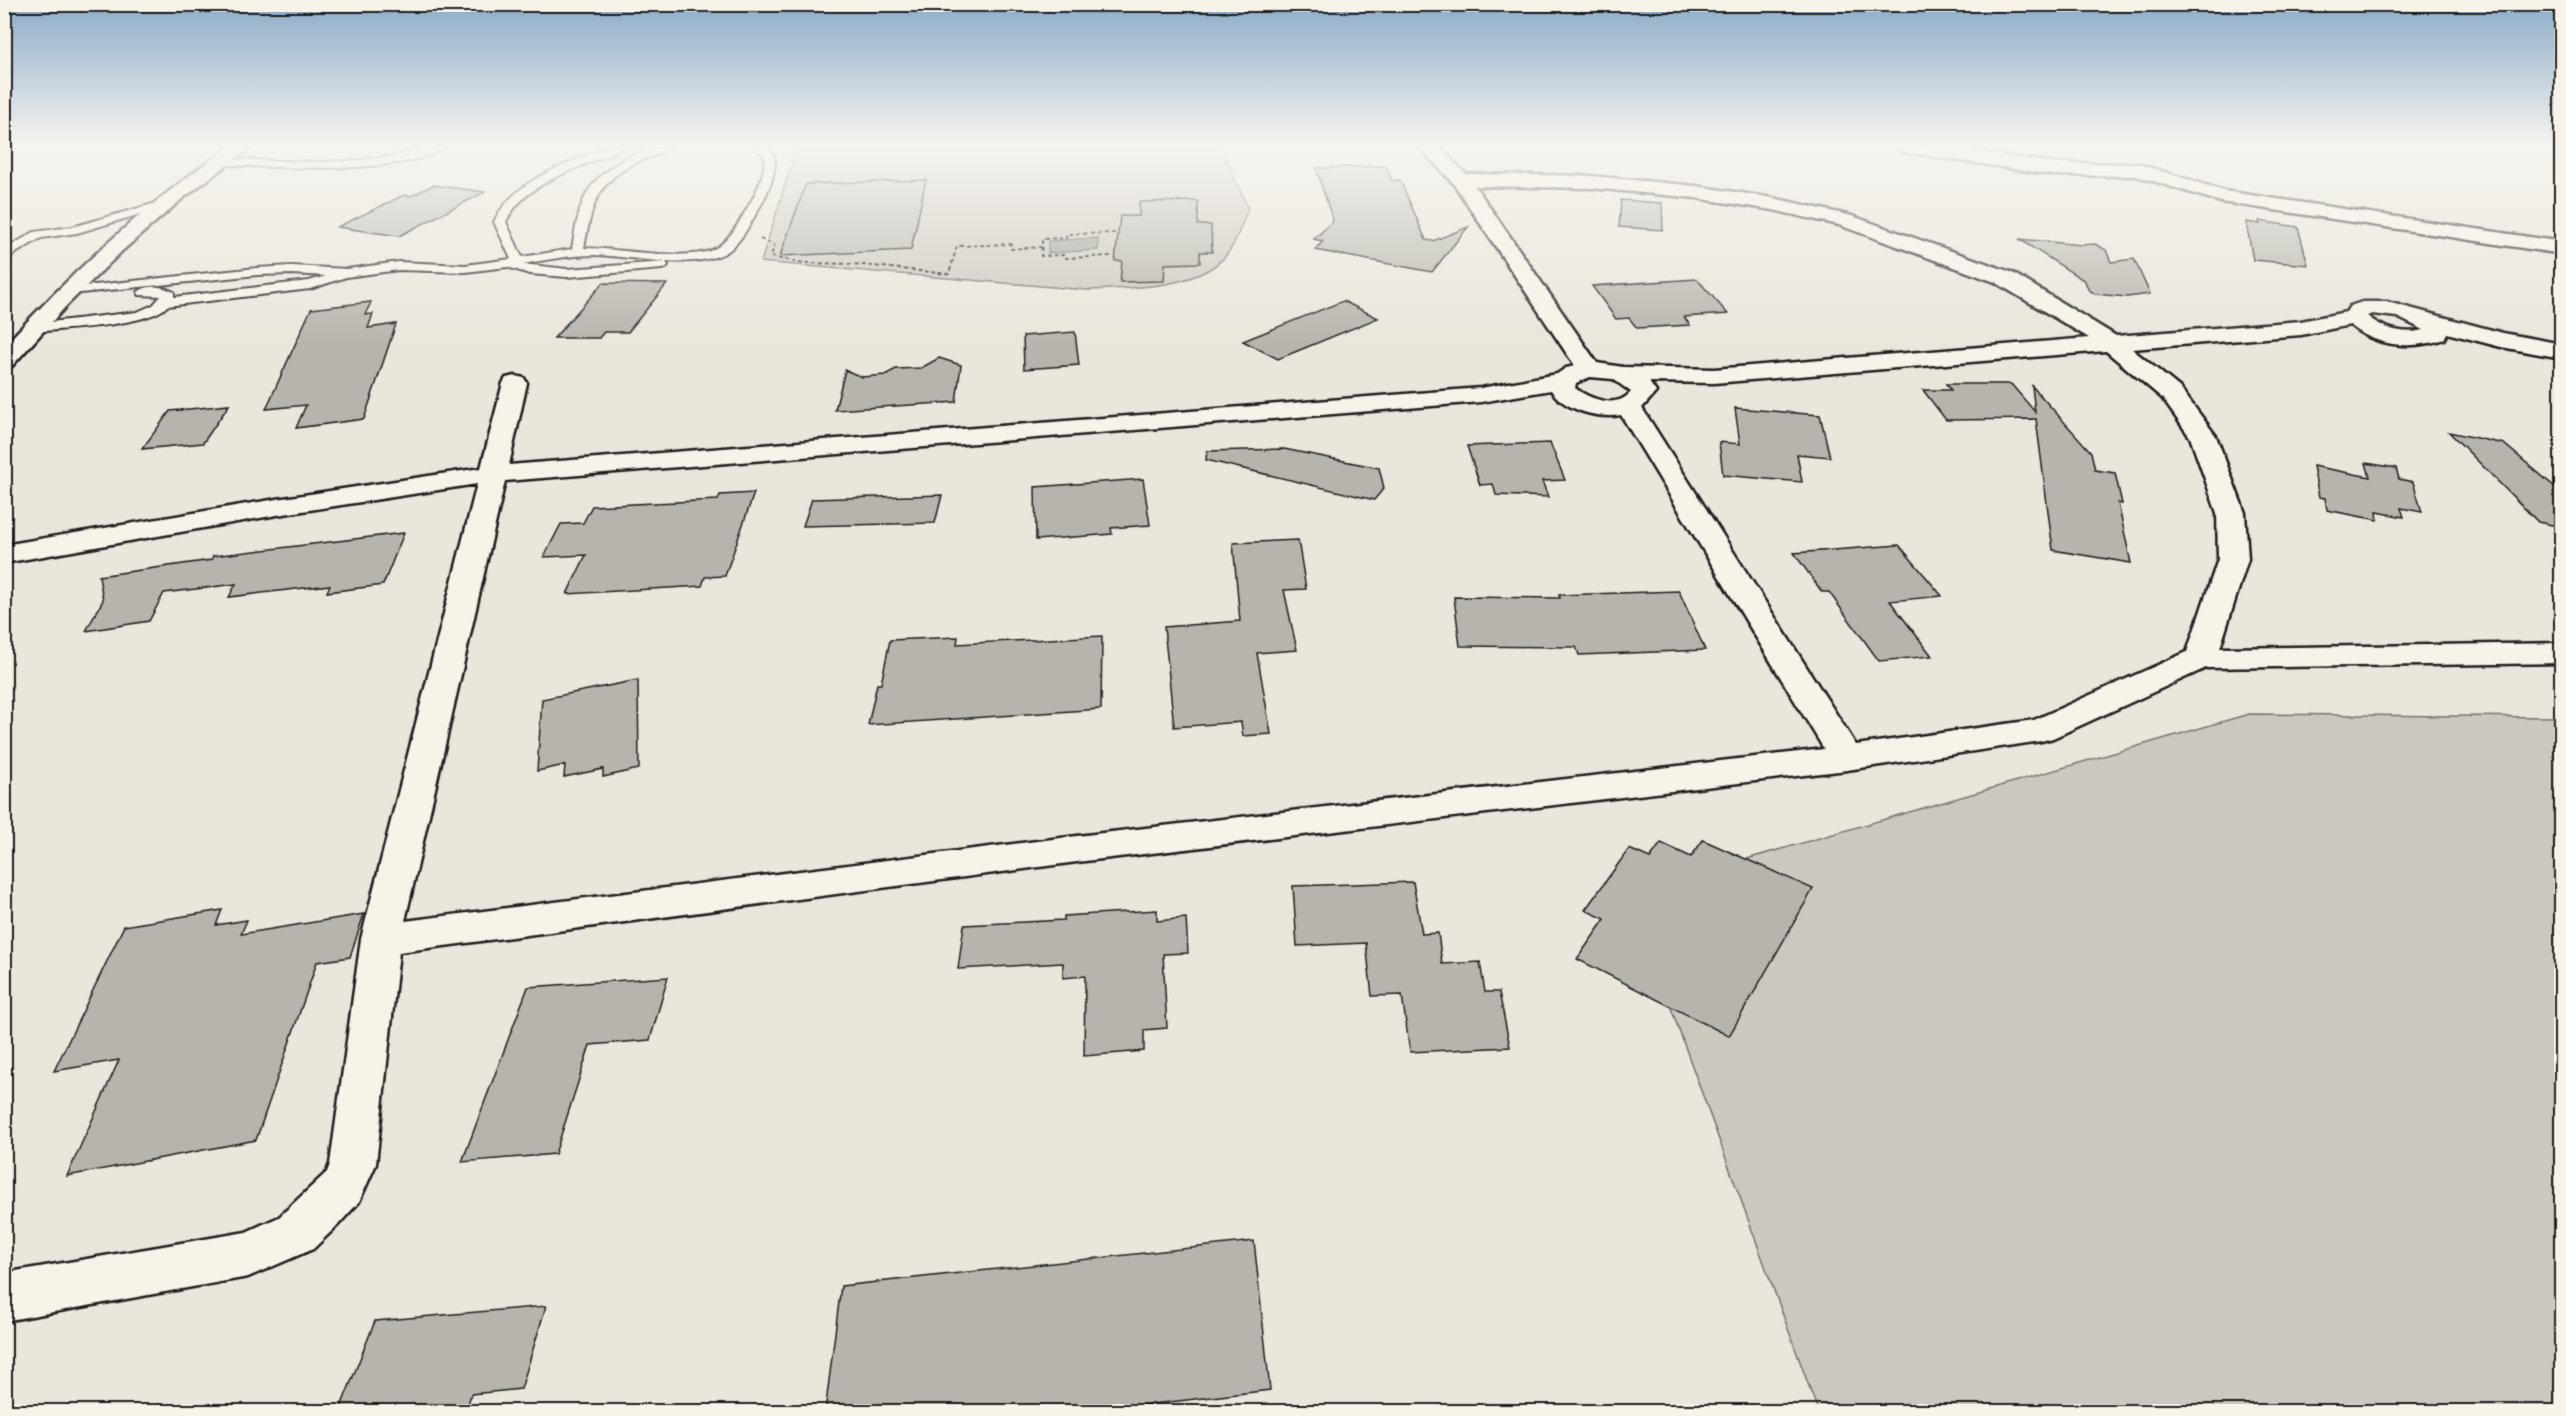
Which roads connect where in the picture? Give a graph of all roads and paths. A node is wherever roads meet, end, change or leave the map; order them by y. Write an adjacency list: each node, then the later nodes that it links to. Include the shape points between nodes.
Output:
1 (134, 213): 14 (lane, via 38,235)
2 (152, 213): 20 (street)
3 (503, 213): 17 (lane, via 500,222)
4 (586, 213): 13 (lane)
5 (749, 213): 10 (lane)
6 (1483, 213): 30 (street)
7 (1814, 213): 27 (street, via 1845,220 2003,277)
8 (2333, 213): 12 (street)
9 (1118, 233): 11 (path, via 1067,234 1066,238 1042,239)
10 (736, 237): 11 (path, via 757,237 774,245 771,257 805,263 949,274 957,246); 15 (lane, via 720,251)
11 (1042, 247): 16 (path, via 1041,256)
12 (2562, 248)
13 (577, 252): 15 (lane); 17 (lane)
14 (4, 256)
15 (686, 256): 18 (lane, via 667,264 567,272 534,271)
16 (1111, 256)
17 (518, 261): 18 (lane)
18 (504, 264): 19 (lane, via 454,269 391,267)
19 (345, 273): 20 (lane, via 230,273); 21 (lane, via 310,285)
20 (62, 296): 21 (lane, via 155,291 167,292); 24 (street)
21 (164, 302): 24 (lane, via 133,318)
22 (2355, 317): 23 (street, via 2358,311 2370,307 2409,313); 25 (street); 26 (street)
23 (2431, 327): 26 (street, via 2428,338); 28 (street)
24 (33, 328): 29 (street)
25 (2301, 328): 26 (street); 27 (street)
26 (2377, 332)
27 (2112, 344): 32 (street); 39 (street, via 2171,393 2203,436 2231,513 2233,559)
28 (2562, 351)
29 (4, 361)
30 (1590, 370): 31 (street); 34 (street, via 1574,373)
31 (1624, 374): 32 (street); 35 (street, via 1638,382)
32 (1714, 376): 35 (street)
33 (514, 382): 36 (street)
34 (1568, 390): 35 (street, via 1589,406 1610,408); 36 (street)
35 (1636, 399): 40 (street)
36 (492, 474): 37 (street); 41 (street)
37 (4, 554)
38 (2562, 653): 39 (street)
39 (2201, 658): 40 (street, via 2041,730)
40 (1847, 758): 41 (street, via 1077,849)
41 (381, 939): 42 (street, via 353,1164 342,1187 321,1211 296,1233 248,1254)
42 (4, 1298)

